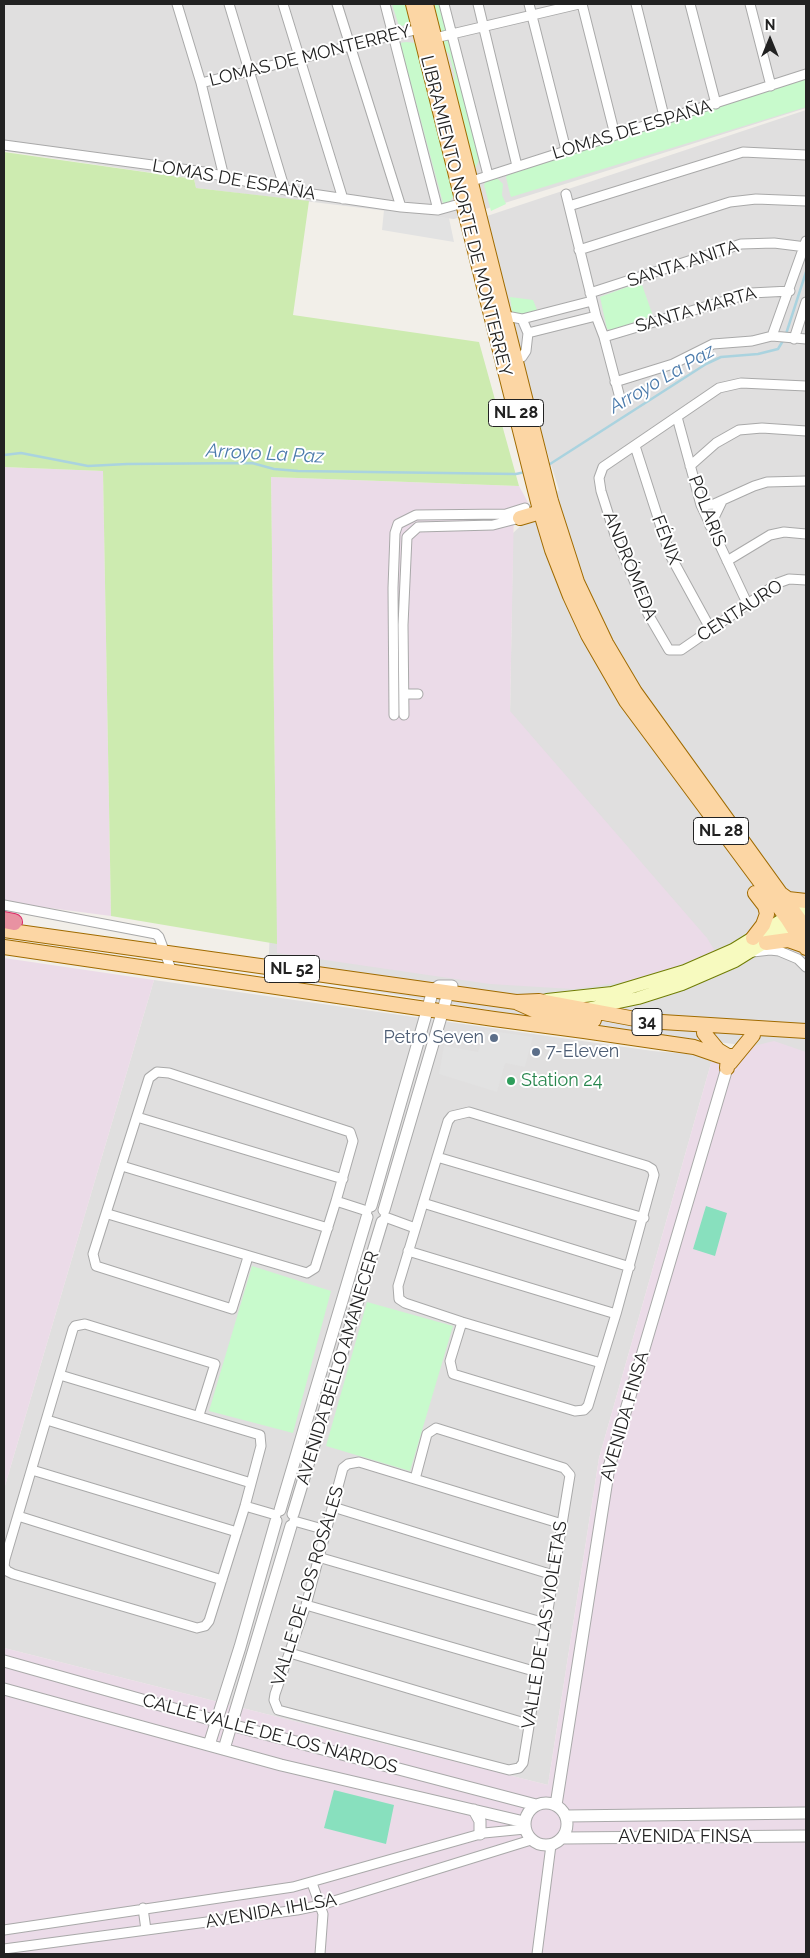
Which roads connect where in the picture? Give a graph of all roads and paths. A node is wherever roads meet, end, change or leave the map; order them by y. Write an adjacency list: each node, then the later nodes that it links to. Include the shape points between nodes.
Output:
1 (177, 4): 25 (street)
2 (228, 4): 23 (street)
3 (283, 4): 22 (street)
4 (337, 4): 21 (street)
5 (385, 4): 19 (street)
6 (413, 4): 17 (main road, LIBRAMIENTO NORTE DE MONTERREY / NL 28)
7 (426, 4): 20 (main road)
8 (444, 4): 18 (street)
9 (478, 4): 16 (street)
10 (529, 4): 15 (street)
11 (580, 4): 15 (street); 29 (street)
12 (636, 4): 28 (street)
13 (690, 4): 27 (street)
14 (750, 4): 26 (street)
15 (532, 16): 16 (street); 31 (street)
16 (484, 26): 18 (street); 33 (street)
17 (419, 29): 19 (street, LOMAS DE MONTERREY); 36 (main road, LIBRAMIENTO NORTE DE MONTERREY / NL 28)
18 (452, 34): 20 (street); 34 (street)
19 (393, 35): 21 (street, LOMAS DE MONTERREY); 44 (street)
20 (435, 38): 36 (main road)
21 (349, 46): 22 (street, LOMAS DE MONTERREY); 43 (street)
22 (300, 58): 23 (street, LOMAS DE MONTERREY); 39 (street)
23 (249, 70): 25 (street, LOMAS DE MONTERREY); 37 (street)
24 (806, 74): 26 (street, LOMAS DE ESPAÑA)
25 (201, 83): 35 (street)
26 (771, 86): 27 (street, LOMAS DE ESPAÑA)
27 (716, 104): 28 (street, LOMAS DE ESPAÑA)
28 (665, 120): 29 (street, LOMAS DE ESPAÑA)
29 (615, 135): 31 (street, LOMAS DE ESPAÑA)
30 (4, 145): 35 (street, LOMAS DE ESPAÑA)
31 (566, 150): 33 (street, LOMAS DE ESPAÑA)
32 (806, 155): 42 (street, via 754,151 736,154)
33 (517, 166): 34 (street, LOMAS DE ESPAÑA)
34 (488, 175): 36 (street, LOMAS DE ESPAÑA)
35 (224, 177): 37 (street, LOMAS DE ESPAÑA)
36 (464, 183): 41 (main road, LIBRAMIENTO NORTE DE MONTERREY / NL 28); 50 (main road)
37 (285, 190): 39 (street, LOMAS DE ESPAÑA)
38 (566, 194): 42 (street)
39 (343, 199): 43 (street, LOMAS DE ESPAÑA)
40 (806, 201): 46 (street, via 756,199 730,202)
41 (463, 203): 44 (street, LOMAS DE ESPAÑA); 54 (main road, LIBRAMIENTO NORTE DE MONTERREY / NL 28)
42 (570, 206): 46 (street)
43 (401, 207): 44 (street, LOMAS DE ESPAÑA)
44 (438, 210)
45 (806, 245): 47 (street); 48 (street, SANTA ANITA, via 741,244)
46 (580, 250): 48 (street)
47 (790, 291): 57 (street); 58 (street, SANTA MARTA, via 751,293)
48 (591, 297): 51 (street, SANTA ANITA); 52 (street)
49 (806, 302): 59 (street)
50 (504, 314): 53 (street); 54 (street, via 496,319); 62 (main road)
51 (542, 316): 53 (street, SANTA ANITA); 55 (street)
52 (596, 316): 55 (street); 58 (street)
53 (522, 319): 56 (street)
54 (494, 327): 61 (main road, LIBRAMIENTO NORTE DE MONTERREY / NL 28)
55 (546, 328): 56 (street)
56 (528, 333): 62 (street, via 526,351 522,358)
57 (774, 336): 59 (street); 63 (street, via 752,342 712,344 665,367)
58 (604, 337): 63 (street)
59 (792, 338): 60 (street)
60 (806, 339)
61 (502, 356): 62 (street); 74 (main road, LIBRAMIENTO NORTE DE MONTERREY / NL 28, via 535,489)
62 (516, 360): 70 (main road)
63 (615, 382): 65 (street)
64 (806, 386): 66 (street, via 729,384)
65 (620, 398)
66 (677, 417): 68 (street); 69 (street, POLARIS)
67 (806, 431): 69 (street, via 739,430 723,438)
68 (635, 446): 82 (street, FÉNIX, via 670,554); 83 (street, ANDRÓMEDA, via 600,472 599,484 644,605 666,647)
69 (690, 466): 73 (street, POLARIS)
70 (543, 471): 74 (main road, via 540,484 544,500); 78 (main road)
71 (806, 481): 72 (street, via 782,480 754,486)
72 (722, 501): 73 (street); 75 (street)
73 (701, 505): 75 (street, POLARIS)
74 (532, 509): 76 (main road, LIBRAMIENTO NORTE DE MONTERREY / NL 28); 76 (main road, via 536,521); 78 (main road, via 547,511 557,544); 84 (street, via 493,525 418,527 406,537); 86 (street, via 506,514 416,515 398,524 393,588)
75 (710, 526): 79 (street, POLARIS)
76 (546, 531): 88 (main road, LIBRAMIENTO NORTE DE MONTERREY / NL 28, via 561,575 588,635 626,701)
77 (806, 534): 79 (street, via 784,532 770,535)
78 (566, 550): 89 (main road, via 577,582 606,643 635,692)
79 (727, 561): 81 (street, POLARIS)
80 (806, 580): 81 (street, CENTAURO, via 783,580)
81 (747, 602): 82 (street, CENTAURO)
82 (710, 628): 83 (street, CENTAURO)
83 (676, 652)
84 (404, 694): 85 (street); 87 (street)
85 (418, 694)
86 (394, 715)
87 (404, 715)
88 (691, 791): 89 (main road, LIBRAMIENTO NORTE DE MONTERREY / NL 28); 94 (main road, via 719,843 765,906 766,920)
89 (775, 896): 90 (main road); 92 (main road, LIBRAMIENTO NORTE DE MONTERREY / NL 28); 94 (main road, via 776,913)
90 (806, 900)
91 (4, 905): 97 (street, via 156,934)
92 (799, 918): 94 (main road, NL 52); 96 (main road, LIBRAMIENTO NORTE DE MONTERREY / NL 28)
93 (6, 923): 97 (main road, NL 52); 97 (main road, NL 52, via 138,939)
94 (761, 938): 96 (main road, via 788,940); 98 (main road, NL 52); 105 (main road, NL 52, via 649,984 612,993)
95 (4, 947): 99 (main road)
96 (806, 947)
97 (163, 949): 99 (main road, via 164,958 154,966); 101 (main road, NL 52); 102 (street); 104 (main road)
98 (748, 954): 100 (street, via 762,950 779,951 798,959); 107 (main road, NL 52, via 682,984)
99 (98, 963): 102 (main road)
100 (806, 967)
101 (299, 970): 103 (main road); 104 (main road, NL 52)
102 (172, 972): 103 (main road)
103 (277, 986): 108 (main road)
104 (443, 987): 105 (main road); 106 (main road, NL 52); 108 (street, AVENIDA BELLO AMANECER); 109 (street, AVENIDA BELLO AMANECER)
105 (539, 1000): 106 (main road, NL 52); 107 (main road, 34)
106 (516, 1002): 110 (main road, NL 52, via 536,1011)
107 (586, 1009): 110 (main road, NL 52); 113 (main road, 34, via 675,1025)
108 (428, 1010): 109 (main road); 118 (street, AVENIDA BELLO AMANECER)
109 (442, 1012): 112 (main road); 119 (street, AVENIDA BELLO AMANECER)
110 (557, 1015): 111 (main road, 34)
111 (610, 1022): 112 (main road); 114 (main road, 34)
112 (584, 1031): 117 (main road, via 694,1047)
113 (806, 1031)
114 (704, 1033): 115 (main road, 34); 117 (main road)
115 (753, 1035): 116 (main road, 34); 117 (main road)
116 (806, 1039)
117 (730, 1060): 178 (street, AVENIDA FINSA, via 609,1467)
118 (406, 1084): 119 (street); 120 (street, AVENIDA BELLO AMANECER)
119 (419, 1088): 121 (street, AVENIDA BELLO AMANECER)
120 (399, 1105): 121 (street); 128 (street, AVENIDA BELLO AMANECER)
121 (413, 1110): 130 (street, AVENIDA BELLO AMANECER)
122 (137, 1117): 124 (street); 125 (street); 125 (street, via 148,1078 157,1072 169,1073 347,1130 353,1134)
123 (438, 1157): 127 (street); 131 (street); 131 (street, via 452,1116 469,1112 647,1166 654,1174)
124 (122, 1166): 129 (street); 132 (street)
125 (343, 1179): 126 (street)
126 (336, 1201): 128 (street); 132 (street)
127 (423, 1203): 133 (street); 136 (street)
128 (368, 1211): 130 (street, via 378,1206); 130 (street, via 375,1224); 139 (street, AVENIDA BELLO AMANECER)
129 (108, 1214): 135 (street); 135 (street, via 93,1254 96,1266 232,1309)
130 (384, 1216): 133 (street); 140 (street, AVENIDA BELLO AMANECER)
131 (644, 1218): 136 (street)
132 (328, 1228): 135 (street, via 312,1271 301,1273)
133 (415, 1228): 134 (street)
134 (408, 1252): 137 (street); 138 (street, via 398,1286 399,1299)
135 (248, 1257)
136 (630, 1267): 137 (street)
137 (616, 1314): 141 (street)
138 (462, 1322): 141 (street); 141 (street, via 450,1362 452,1374 574,1411 584,1410)
139 (325, 1358): 140 (street); 143 (street, AVENIDA BELLO AMANECER)
140 (340, 1362): 144 (street, AVENIDA BELLO AMANECER)
141 (601, 1363)
142 (60, 1375): 145 (street); 145 (street, via 73,1329 85,1324 215,1364); 146 (street)
143 (320, 1375): 144 (street); 152 (street, AVENIDA BELLO AMANECER)
144 (334, 1380): 154 (street, AVENIDA BELLO AMANECER)
145 (199, 1415): 149 (street, via 260,1435 262,1440)
146 (47, 1420): 147 (street); 149 (street)
147 (32, 1470): 153 (street); 157 (street)
148 (415, 1479): 151 (street, VALLE DE LOS ROSALES, via 360,1462 348,1464 343,1468); 155 (street); 155 (street, VALLE DE LAS VIOLETAS, via 427,1434 436,1428 564,1468 570,1476)
149 (251, 1483): 150 (street)
150 (245, 1506): 152 (street); 157 (street)
151 (333, 1506): 156 (street, VALLE DE LOS ROSALES); 160 (street)
152 (277, 1515): 154 (street, via 287,1510); 154 (street, via 284,1528); 164 (street, AVENIDA BELLO AMANECER)
153 (18, 1516): 159 (street); 161 (street)
154 (293, 1520): 156 (street); 165 (street, AVENIDA BELLO AMANECER)
155 (562, 1524): 160 (street, VALLE DE LAS VIOLETAS)
156 (326, 1530): 158 (street, VALLE DE LOS ROSALES)
157 (237, 1532): 161 (street)
158 (318, 1557): 162 (street, VALLE DE LOS ROSALES); 163 (street)
159 (4, 1566): 161 (street, via 13,1574 198,1628 210,1621)
160 (553, 1575): 163 (street, VALLE DE LAS VIOLETAS)
161 (222, 1580)
162 (306, 1605): 166 (street, VALLE DE LOS ROSALES); 170 (street)
163 (545, 1623): 170 (street, VALLE DE LAS VIOLETAS)
164 (240, 1647): 165 (street); 168 (street, AVENIDA BELLO AMANECER)
165 (255, 1650): 169 (street, AVENIDA BELLO AMANECER)
166 (290, 1653): 173 (street); 177 (street, VALLE DE LOS ROSALES, via 275,1694 278,1710)
167 (4, 1661): 172 (street, CALLE VALLE DE LOS NARDOS)
168 (235, 1666): 169 (street); 172 (street, AVENIDA BELLO AMANECER)
169 (249, 1669): 174 (street, AVENIDA BELLO AMANECER)
170 (537, 1672): 173 (street, VALLE DE LAS VIOLETAS)
171 (4, 1689): 175 (street, CALLE VALLE DE LOS NARDOS)
172 (217, 1721): 174 (street, CALLE VALLE DE LOS NARDOS); 175 (street, AVENIDA BELLO AMANECER)
173 (528, 1724): 177 (street, VALLE DE LAS VIOLETAS, via 523,1763)
174 (231, 1725): 176 (street, AVENIDA BELLO AMANECER); 179 (street, CALLE VALLE DE LOS NARDOS)
175 (209, 1745): 176 (street, CALLE VALLE DE LOS NARDOS)
176 (224, 1750): 181 (street, CALLE VALLE DE LOS NARDOS)
177 (514, 1770)
178 (560, 1772): 179 (street, AVENIDA FINSA); 180 (street, AVENIDA FINSA)
179 (539, 1804): 180 (street); 184 (street, via 530,1810)
180 (556, 1805): 183 (street)
181 (474, 1810): 184 (street, CALLE VALLE DE LOS NARDOS); 185 (street, via 480,1820)
182 (806, 1813): 183 (street, AVENIDA FINSA)
183 (566, 1816): 187 (street, via 568,1824)
184 (524, 1825): 185 (street, AVENIDA IHLSA); 188 (street)
185 (480, 1834): 190 (street, AVENIDA IHLSA)
186 (806, 1836): 187 (street, AVENIDA FINSA)
187 (563, 1838): 189 (street)
188 (531, 1840): 189 (street); 191 (street, AVENIDA IHLSA)
189 (551, 1845): 197 (street)
190 (312, 1883): 191 (street); 192 (street, AVENIDA IHLSA)
191 (321, 1904): 194 (street, AVENIDA IHLSA); 196 (street, via 324,1924)
192 (143, 1908): 193 (street, AVENIDA IHLSA); 194 (street)
193 (4, 1930)
194 (146, 1930): 195 (street, AVENIDA IHLSA)
195 (4, 1949)
196 (320, 1954)
197 (537, 1954)

